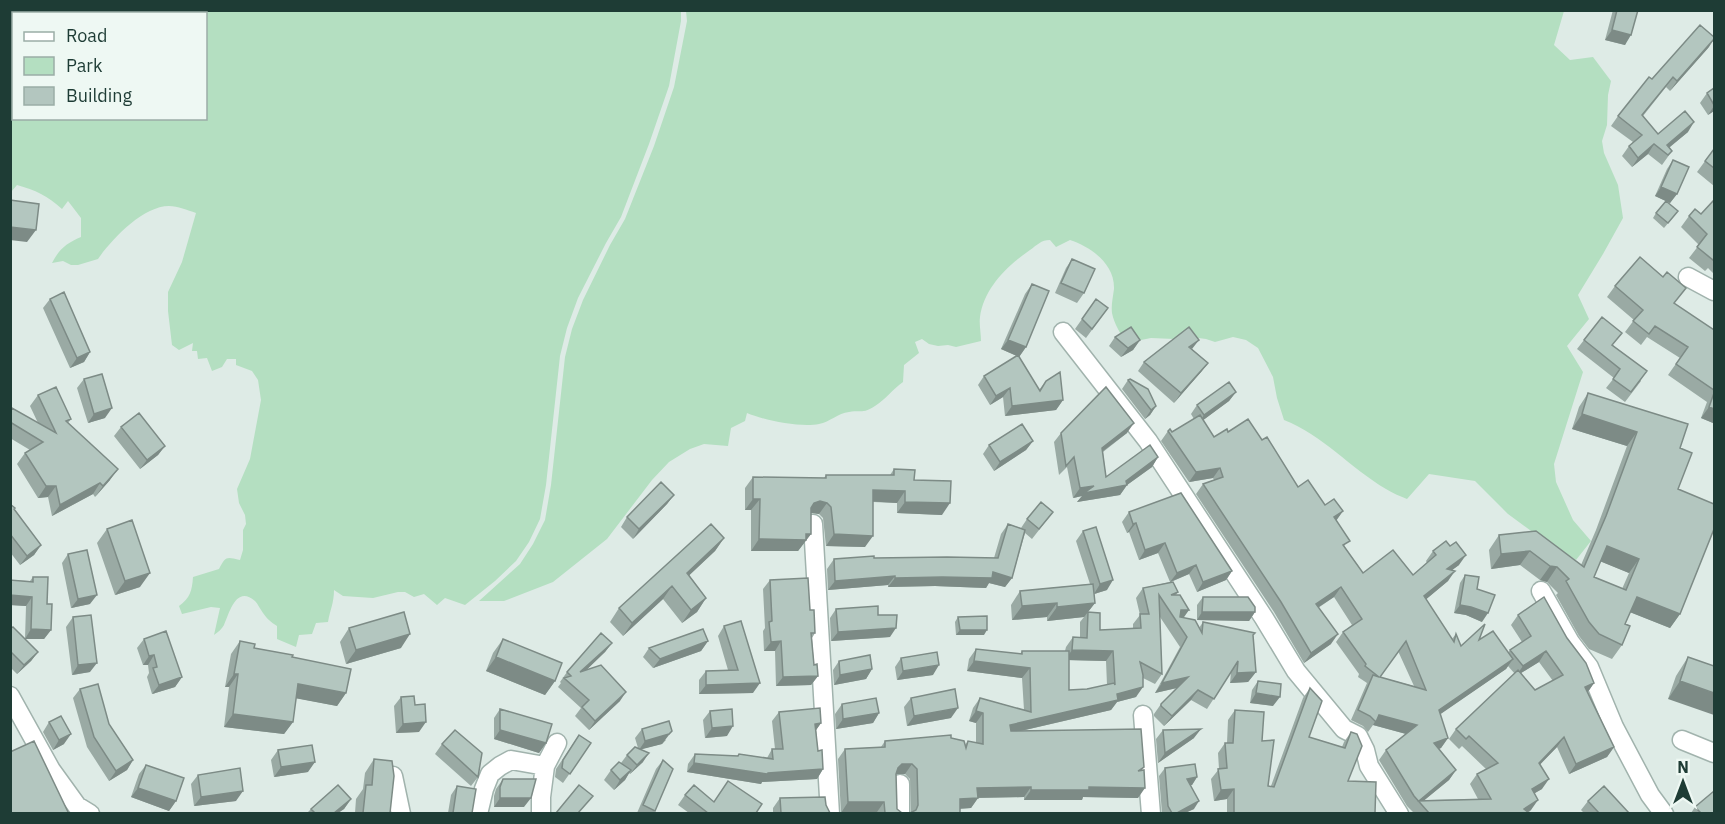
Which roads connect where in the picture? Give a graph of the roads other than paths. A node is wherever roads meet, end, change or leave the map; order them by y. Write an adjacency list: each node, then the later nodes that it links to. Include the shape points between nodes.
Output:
1 (1688, 277): 2 (street)
2 (1714, 291)
3 (1063, 332): 21 (street, via 1149,441 1296,671 1344,729 1358,736 1369,766)
4 (813, 524): 18 (street)
5 (1541, 591): 22 (street, via 1589,667 1614,728)
6 (10, 696): 14 (street, via 51,770 77,806)
7 (1143, 715): 20 (street)
8 (1682, 740): 10 (street)
9 (557, 743): 11 (street)
10 (1714, 753)
11 (545, 766): 16 (street, via 511,760 500,766 490,774); 17 (street)
12 (393, 776): 15 (street)
13 (900, 784): 19 (street)
14 (90, 813)
15 (401, 813)
16 (478, 813)
17 (541, 813)
18 (830, 813)
19 (900, 813)
20 (1152, 813)
21 (1399, 813)
22 (1664, 813)

